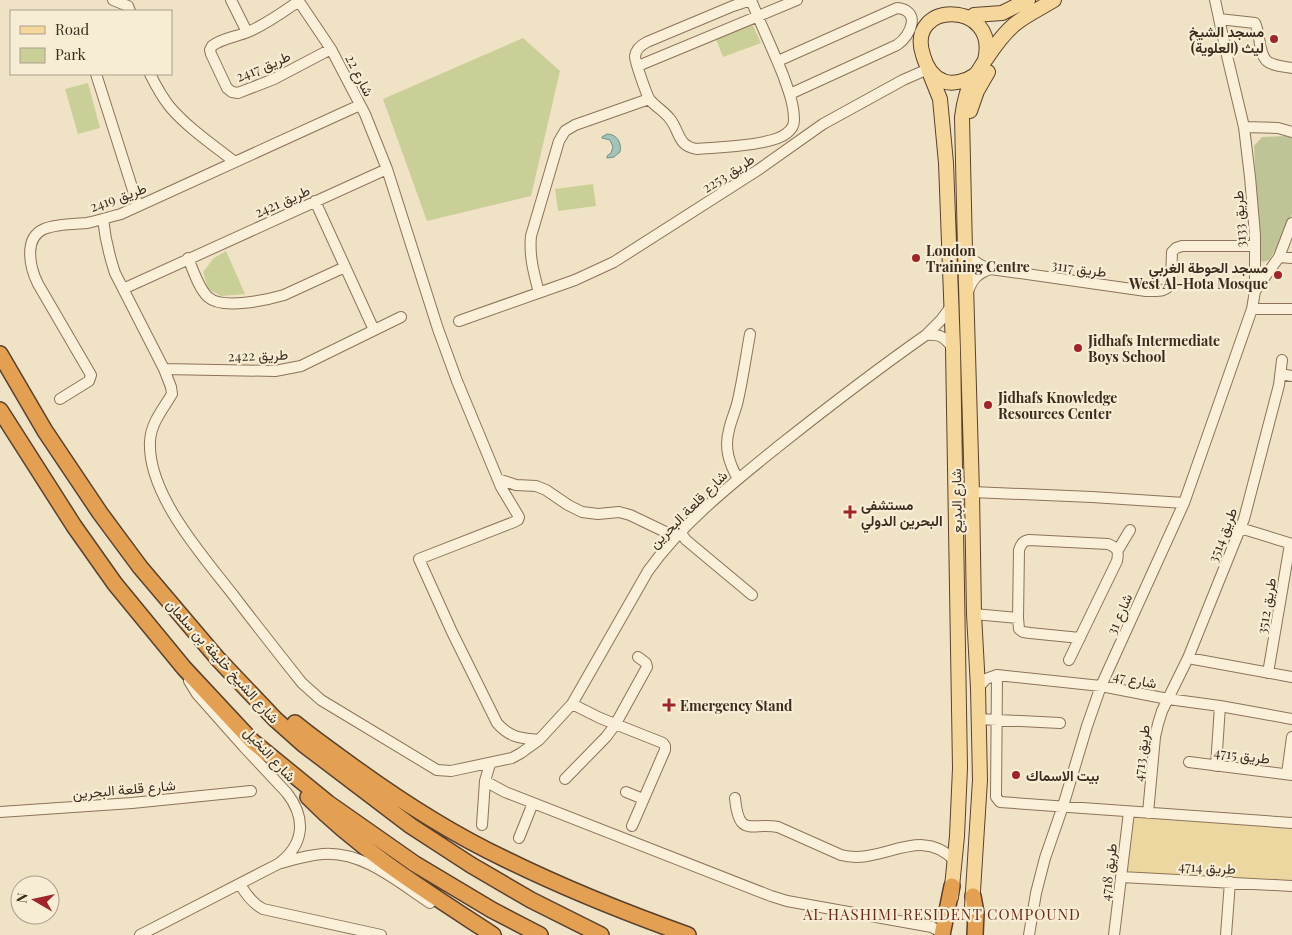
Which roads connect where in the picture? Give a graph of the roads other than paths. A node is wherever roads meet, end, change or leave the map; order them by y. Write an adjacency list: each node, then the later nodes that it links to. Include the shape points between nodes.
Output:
1 (112, 0): 13 (street, via 128,6)
2 (231, 0): 17 (street)
3 (299, 0): 17 (street, طريق 2417, via 269,22); 18 (street, شارع 22)
4 (751, 0): 10 (street); 14 (street)
5 (797, 0): 14 (street)
6 (1028, 0): 12 (main road, via 1002,13)
7 (1054, 0): 19 (main road, via 1016,23)
8 (1062, 0): 33 (main road, via 1022,29 1002,50 977,91)
9 (1215, 0): 15 (street, طريق 3133)
10 (731, 3): 21 (street, via 642,44 635,55)
11 (932, 8): 16 (main road)
12 (971, 9): 16 (main road, via 940,11); 19 (main road, via 986,37)
13 (130, 10)
14 (758, 17): 20 (street); 21 (street)
15 (1219, 18): 22 (street, via 1255,23 1264,59 1271,64); 30 (street, طريق 3133)
16 (925, 23): 23 (main road, via 921,42)
17 (246, 32): 18 (street, طريق 2417, via 215,44 210,50 225,85 235,93 274,79)
18 (330, 49): 29 (street, شارع 22)
19 (985, 60): 26 (main road)
20 (778, 61): 27 (street); 27 (street, via 896,8 903,8 912,20 908,35 897,45)
21 (638, 66): 28 (street, طريق 2253)
22 (1292, 68)
23 (928, 69): 26 (main road, via 949,83); 34 (street, طريق 2253, via 823,124); 52 (main road, شارع البديع, via 940,98 943,122)
24 (96, 75): 38 (street)
25 (151, 75): 35 (street, via 170,107)
26 (974, 76): 33 (main road, شارع البديع, via 964,100)
27 (790, 94): 31 (street, via 794,121)
28 (649, 99): 31 (street, طريق 2253, via 669,117 683,143 692,148 762,143); 50 (street, via 575,125 565,131 559,141 529,250)
29 (360, 105): 35 (street, طريق 2419); 36 (street, شارع 22)
30 (1244, 127): 32 (street, via 1278,128); 41 (street, طريق 3133)
31 (788, 132): 34 (street)
32 (1292, 132)
33 (963, 136): 42 (main road, شارع البديع)
34 (796, 143): 50 (street, طريق 2253, via 614,262)
35 (235, 162): 38 (street, طريق 2419)
36 (387, 168): 37 (street, طريق 2421); 69 (street, شارع 22, via 447,355)
37 (315, 201): 44 (street, طريق 2421); 46 (street)
38 (138, 206): 39 (street, طريق 2419)
39 (103, 219): 48 (street, via 109,256); 66 (street, طريق 2419, via 45,228 35,236 31,246 30,260 35,278 90,375 87,382)
40 (1292, 223): 43 (street)
41 (1254, 246): 47 (street, طريق 3117, via 1176,248 1172,252 1170,286 1159,291); 49 (street, طريق 3133)
42 (965, 250): 47 (street, via 978,264); 51 (main road, شارع البديع)
43 (1279, 257): 45 (street); 49 (street)
44 (188, 258): 46 (street, via 202,291 212,300 224,303 275,298); 48 (street, طريق 2421)
45 (1292, 258)
46 (345, 267): 57 (street)
47 (990, 269): 51 (street, via 976,276)
48 (123, 289): 63 (street)
49 (1255, 291): 54 (street, طريق 3133)
50 (539, 293): 56 (street, طريق 2253)
51 (967, 298): 70 (main road, شارع البديع)
52 (952, 305): 59 (street, شارع قلعة البحرين); 60 (main road, شارع البديع)
53 (1292, 308): 54 (street)
54 (1252, 310): 71 (street, شارع 31)
55 (401, 317): 57 (street, طريق 2422)
56 (459, 321)
57 (374, 330): 63 (street, طريق 2422, via 301,366 288,369)
58 (750, 334): 68 (street, via 727,439 728,457)
59 (926, 335): 60 (street, via 944,338); 68 (street, شارع قلعة البحرين)
60 (953, 348): 122 (main road, شارع البديع, via 960,751)
61 (0, 354): 83 (highway, شارع الشيخ خليفة بن سلمان, via 45,431 100,513 140,567)
62 (1282, 360): 64 (street, طريق 3514)
63 (164, 369): 103 (street, شارع قلعة البحرين, via 172,394 158,415 150,439 154,471 162,491 179,525 302,683 321,700 437,770 451,771)
64 (1281, 374): 65 (street); 72 (street, طريق 3514)
65 (1292, 376)
66 (60, 399)
67 (0, 410): 85 (highway, via 115,584)
68 (738, 478): 74 (street, شارع قلعة البحرين)
69 (498, 479): 74 (street, via 516,485 536,486 582,512 619,512); 100 (street, شارع 22, via 519,516 518,520 419,559 497,723 517,737)
70 (972, 492): 71 (street); 78 (main road, شارع البديع)
71 (1184, 503): 89 (street, شارع 31)
72 (1240, 528): 75 (street, طريق 3512); 82 (street, طريق 3514)
73 (1130, 530): 76 (street)
74 (678, 535): 77 (street); 92 (street, شارع قلعة البحرين, via 648,571)
75 (1291, 544): 86 (street, طريق 3512)
76 (1118, 550): 79 (street, via 1108,544 1024,541 1020,550); 80 (street, via 1117,561)
77 (752, 595)
78 (974, 614): 79 (street); 90 (main road, شارع البديع)
79 (1018, 618): 80 (street, via 1019,629 1023,632)
80 (1080, 638): 84 (street)
81 (638, 657): 98 (street, via 647,667)
82 (1188, 658): 86 (street); 91 (street, طريق 3514)
83 (218, 659): 139 (highway, شارع الشيخ خليفة بن سلمان, via 289,732 410,826 531,900); 140 (highway, via 308,734 375,783 442,825 504,859)
84 (1069, 660)
85 (184, 668): 101 (highway); 126 (street, شارع النخيل, via 197,694 293,800 300,830 290,854)
86 (1268, 673): 88 (street)
87 (997, 675): 89 (street, شارع 47); 90 (street, via 986,679); 95 (street)
88 (1292, 677)
89 (1101, 686): 91 (street, شارع 47); 115 (street, شارع 31)
90 (978, 688): 94 (main road, شارع البديع)
91 (1168, 699): 93 (street, شارع 47); 118 (street, طريق 4713, via 1155,737)
92 (572, 704): 98 (street); 100 (street, شارع قلعة البحرين)
93 (1220, 706): 96 (street, شارع 47); 104 (street)
94 (978, 719): 95 (street); 107 (main road, شارع البديع)
95 (996, 719): 97 (street); 108 (street)
96 (1292, 719)
97 (1060, 723)
98 (615, 725): 106 (street); 113 (street, via 665,746)
99 (1292, 737): 105 (street)
100 (539, 740): 103 (street, شارع قلعة البحرين, via 521,754)
101 (256, 744): 133 (highway, via 329,818 375,855); 138 (highway, via 328,803 416,864)
102 (1188, 762): 104 (street, طريق 4715)
103 (490, 764): 109 (street)
104 (1216, 766): 105 (street, طريق 4715)
105 (1289, 775)
106 (564, 779)
107 (980, 780): 108 (street); 132 (main road, شارع البديع)
108 (996, 780): 115 (street, via 996,797 1000,802)
109 (485, 782): 114 (street); 120 (street)
110 (251, 790): 116 (street, شارع قلعة البحرين, via 132,803)
111 (626, 792): 113 (street)
112 (735, 798): 124 (street, via 738,817 744,825 778,827 849,857 866,857 911,846)
113 (643, 799): 121 (street)
114 (533, 803): 123 (street); 134 (street, via 771,896)
115 (1064, 806): 117 (street); 143 (street, شارع 31, via 1045,858)
116 (0, 812)
117 (1129, 812): 118 (street); 127 (street, طريق 4718)
118 (1148, 813): 119 (street)
119 (1292, 822)
120 (482, 825)
121 (632, 826)
122 (957, 836): 124 (street, via 943,844); 125 (main road, شارع البديع)
123 (519, 838)
124 (930, 846): 125 (street)
125 (954, 860): 130 (main road, شارع البديع)
126 (278, 864): 129 (street, شارع النخيل); 133 (street, شارع النخيل, via 325,854 359,859 375,866 441,910)
127 (1121, 877): 128 (street, طريق 4714); 144 (street, طريق 4718)
128 (1230, 882): 131 (street, طريق 4714); 145 (street)
129 (240, 884): 135 (street, شارع النخيل); 136 (street, via 249,898 263,908)
130 (952, 886): 134 (highway)
131 (1292, 886)
132 (973, 896): 141 (main road, شارع البديع); 142 (highway)
133 (471, 921): 137 (highway)
134 (942, 931)
135 (140, 935)
136 (382, 935)
137 (493, 935)
138 (540, 935)
139 (601, 935)
140 (688, 935)
141 (969, 935)
142 (975, 935)
143 (1029, 935)
144 (1114, 935)
145 (1226, 935)

